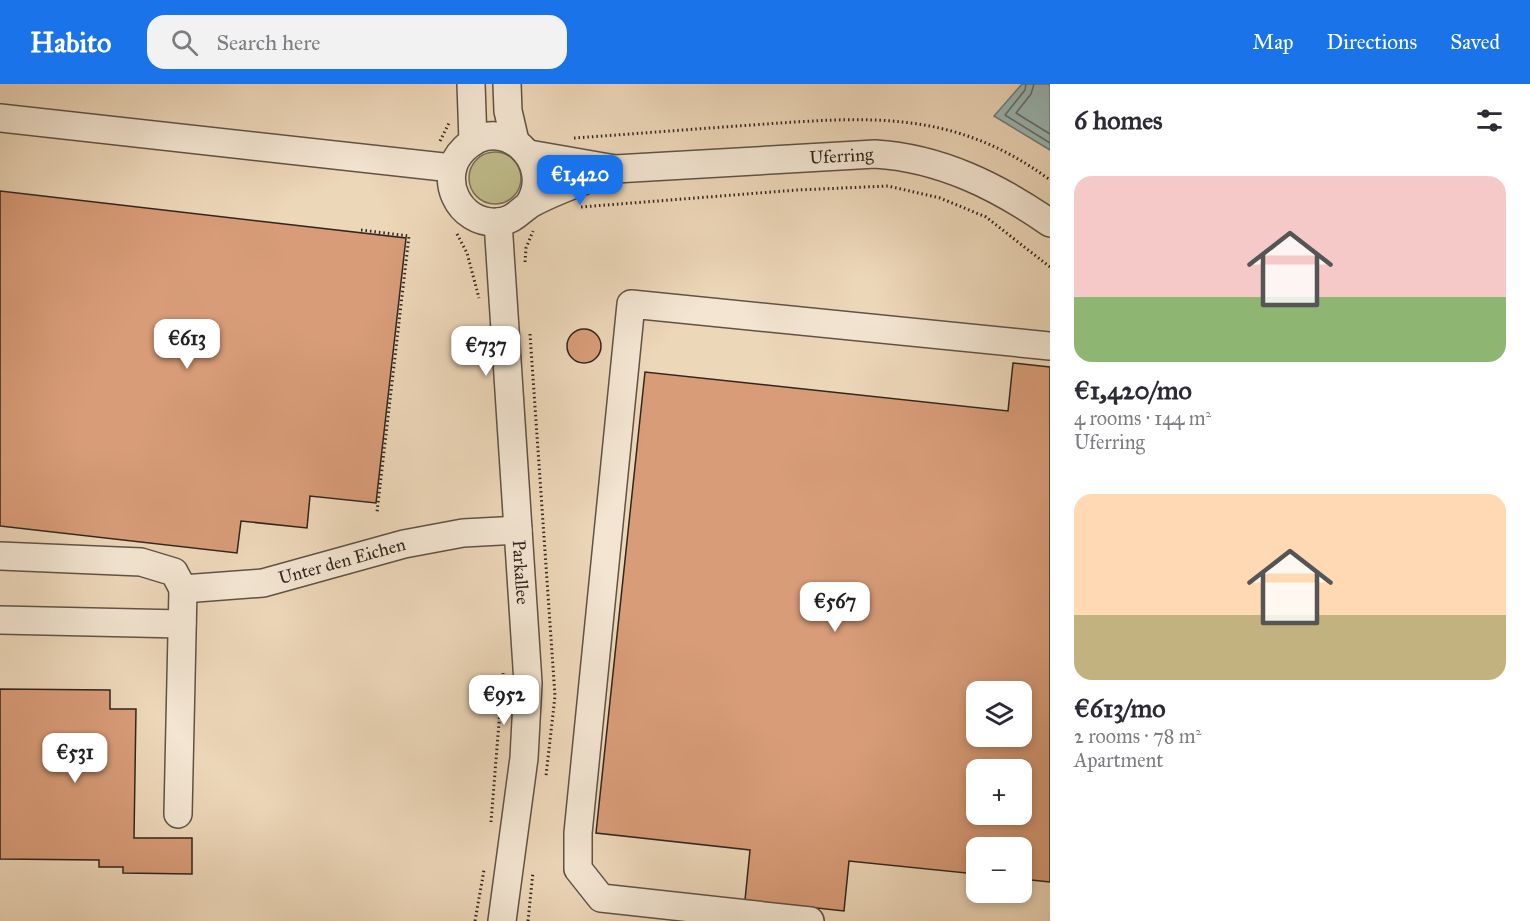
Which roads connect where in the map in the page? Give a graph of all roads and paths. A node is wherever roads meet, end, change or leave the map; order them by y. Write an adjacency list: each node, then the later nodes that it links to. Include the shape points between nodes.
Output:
1 (471, 84): 5 (street)
2 (507, 84): 6 (street, via 508,111)
3 (0, 118): 7 (street)
4 (450, 120): 7 (path)
5 (473, 142): 6 (street, via 494,136); 7 (street)
6 (522, 148): 8 (street); 10 (street, via 536,168)
7 (442, 167): 11 (street, via 461,207 479,220)
8 (563, 174): 9 (path, via 564,141 571,138 874,118 926,124 964,135 1011,155); 10 (street, Uferring); 12 (street, Uferring, via 875,154 904,156 944,166 983,183); 16 (path, via 570,208 888,186 940,198 986,217)
9 (1050, 180)
10 (533, 216): 11 (street); 15 (path)
11 (498, 222): 21 (street, Parkallee)
12 (1050, 223)
13 (361, 230): 20 (path, via 409,236)
14 (454, 230): 17 (path, via 475,275)
15 (525, 264)
16 (1050, 267)
17 (479, 306)
18 (530, 331): 27 (path, via 555,696)
19 (1050, 346): 35 (street, via 631,304 578,833 578,869 602,898)
20 (377, 512)
21 (519, 530): 23 (street, Unter den Eichen, via 463,533 404,544 263,583); 33 (street, Parkallee, via 527,632 527,710)
22 (0, 556): 23 (street, via 141,562)
23 (179, 580): 25 (street)
24 (0, 621): 25 (street)
25 (182, 624): 28 (street)
26 (503, 672): 29 (path)
27 (544, 787)
28 (178, 814)
29 (490, 832)
30 (485, 863): 32 (path)
31 (534, 864): 34 (path)
32 (475, 921)
33 (502, 921)
34 (528, 921)
35 (810, 921)

